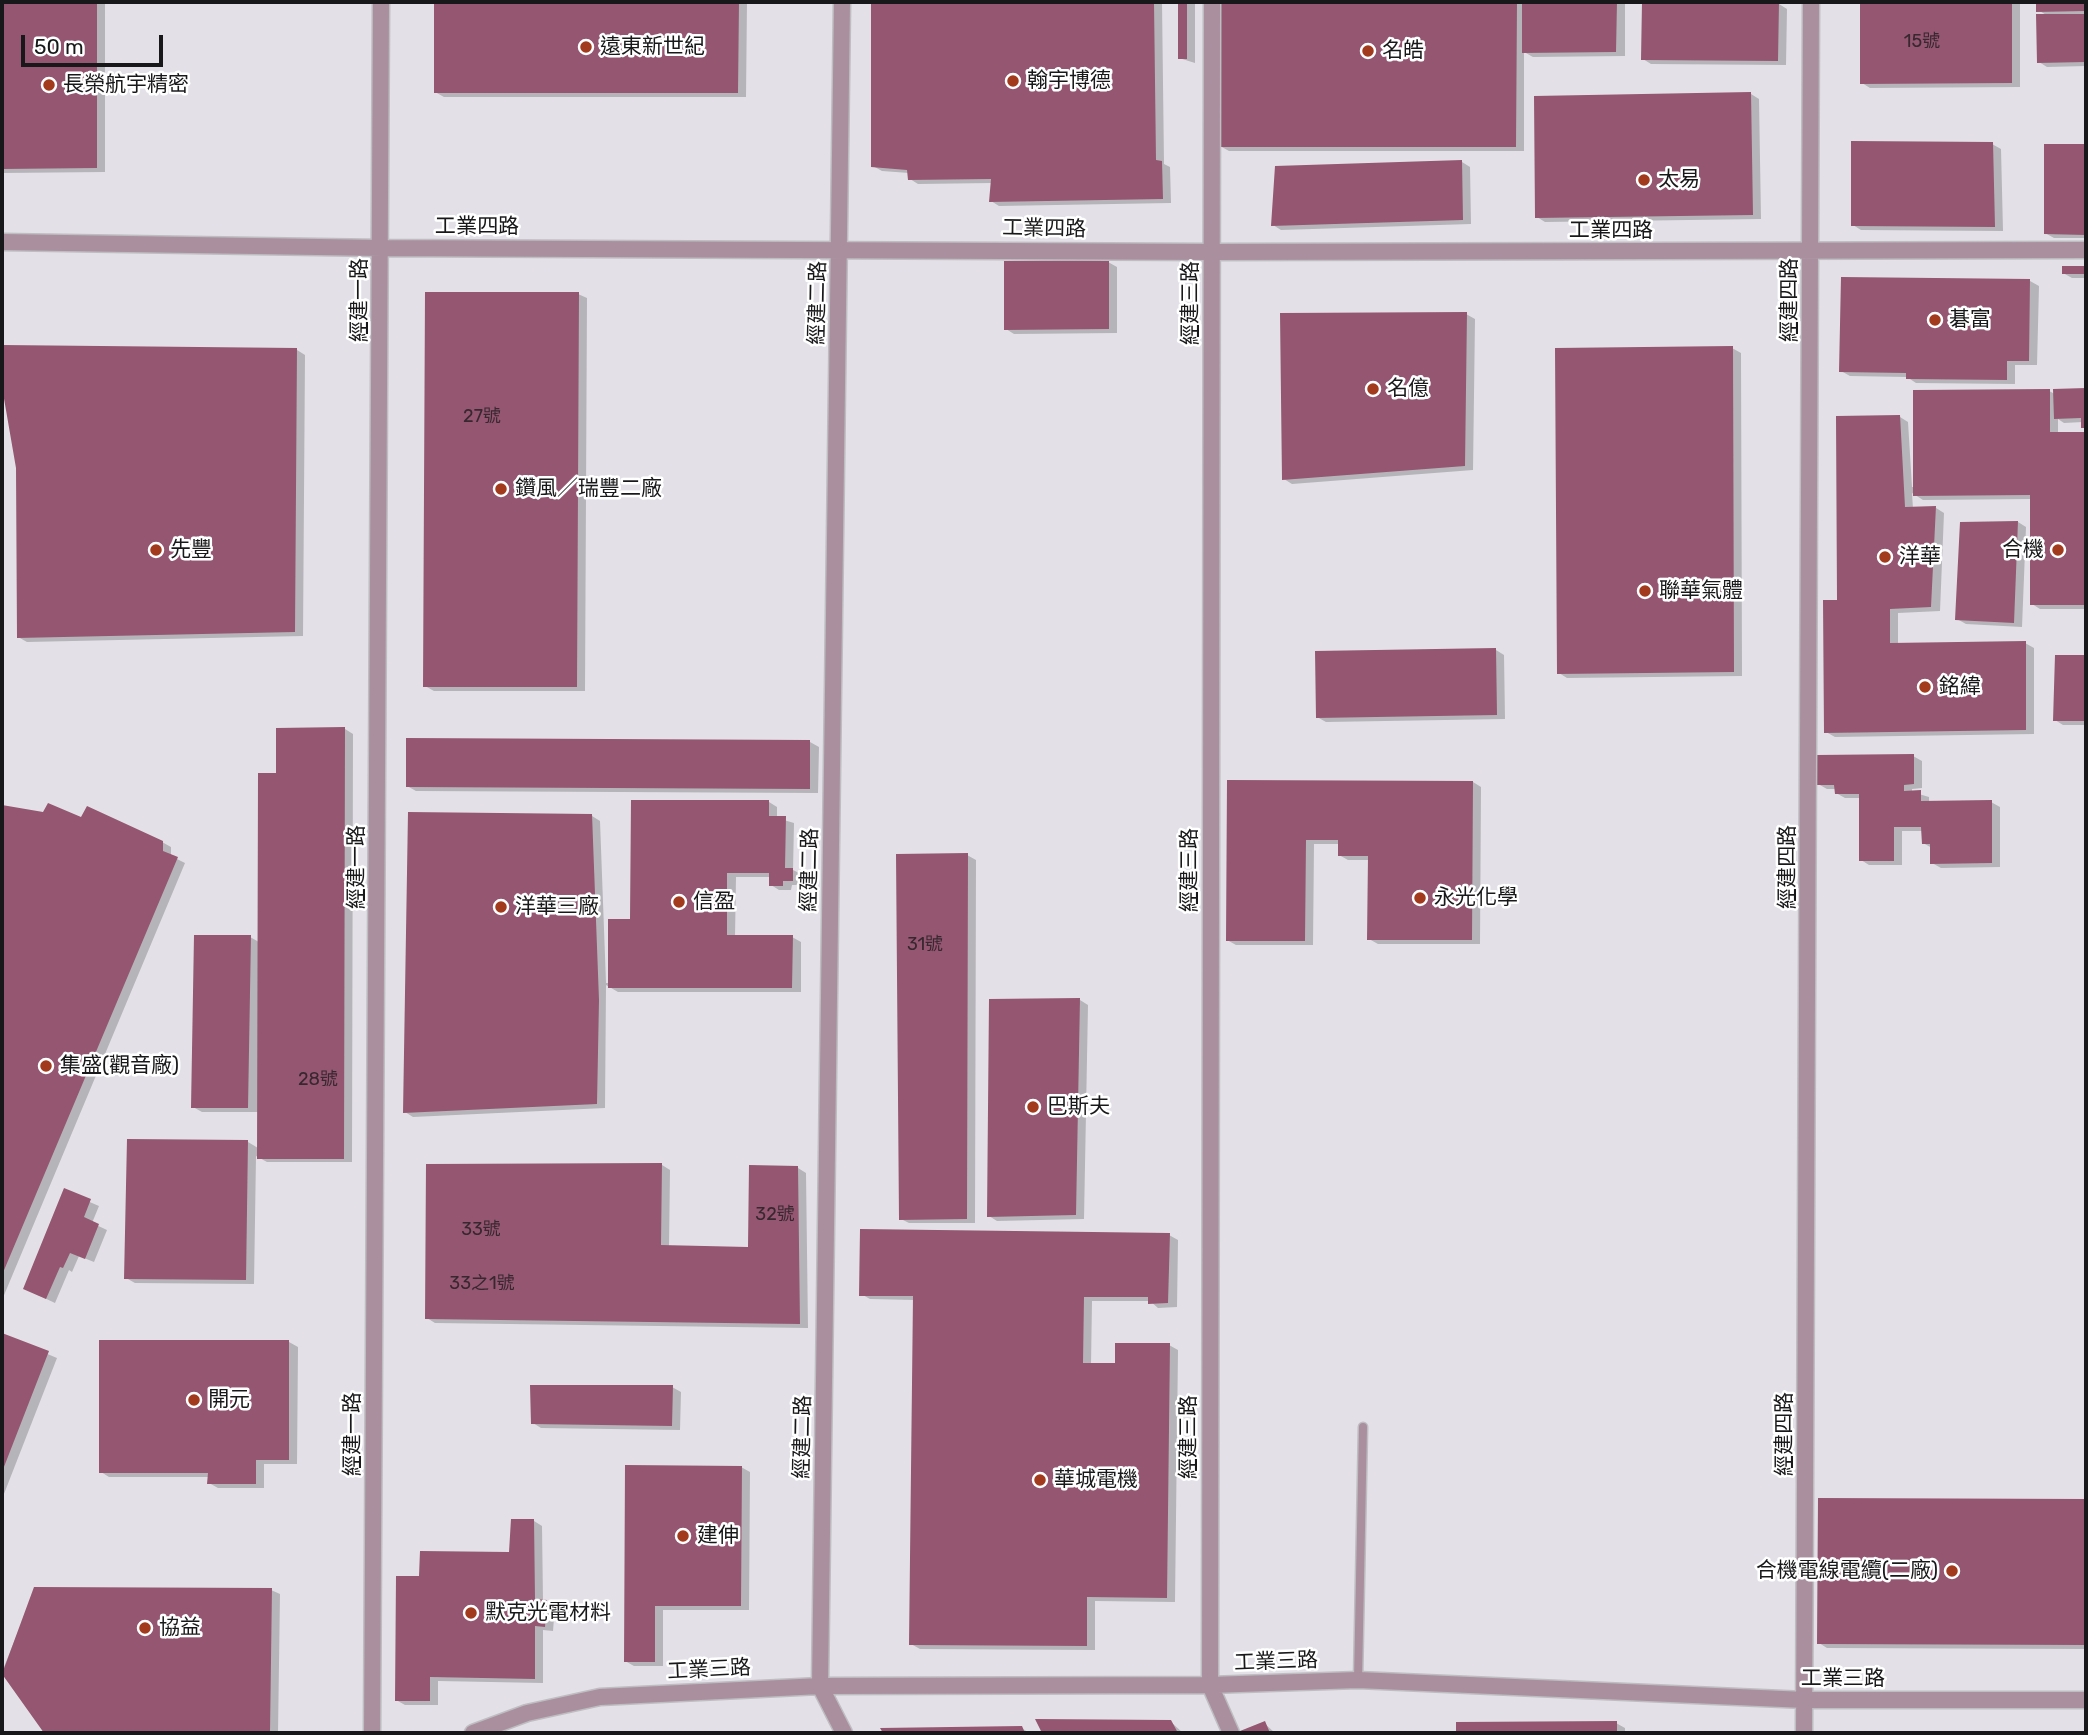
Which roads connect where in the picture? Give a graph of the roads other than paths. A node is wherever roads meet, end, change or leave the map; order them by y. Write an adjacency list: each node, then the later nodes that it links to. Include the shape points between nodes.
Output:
1 (381, 2): 6 (street, 經建一路)
2 (842, 2): 7 (street, 經建二路)
3 (1212, 2): 10 (street, 經建三路)
4 (1811, 2): 9 (street, 經建四路)
5 (2, 242): 6 (street, 工業四路)
6 (382, 248): 7 (street, 工業四路); 17 (street, 經建一路)
7 (840, 248): 10 (street, 工業四路); 14 (street, 經建二路)
8 (2086, 250): 9 (street, 工業四路)
9 (1812, 251): 10 (street, 工業四路); 15 (street, 經建四路)
10 (1212, 252): 13 (street, 經建三路)
11 (1363, 1427): 12 (lane)
12 (1358, 1680): 13 (street, 工業三路); 15 (street, 工業三路)
13 (1210, 1685): 14 (street, 工業三路); 20 (street, 經建三路)
14 (820, 1686): 18 (street, 工業三路, via 600,1697 527,1713); 19 (street, 經建二路)
15 (1805, 1700): 16 (street, 工業三路); 21 (street, 經建四路)
16 (2086, 1700)
17 (372, 1733)
18 (473, 1733)
19 (844, 1733)
20 (1231, 1733)
21 (1804, 1733)

